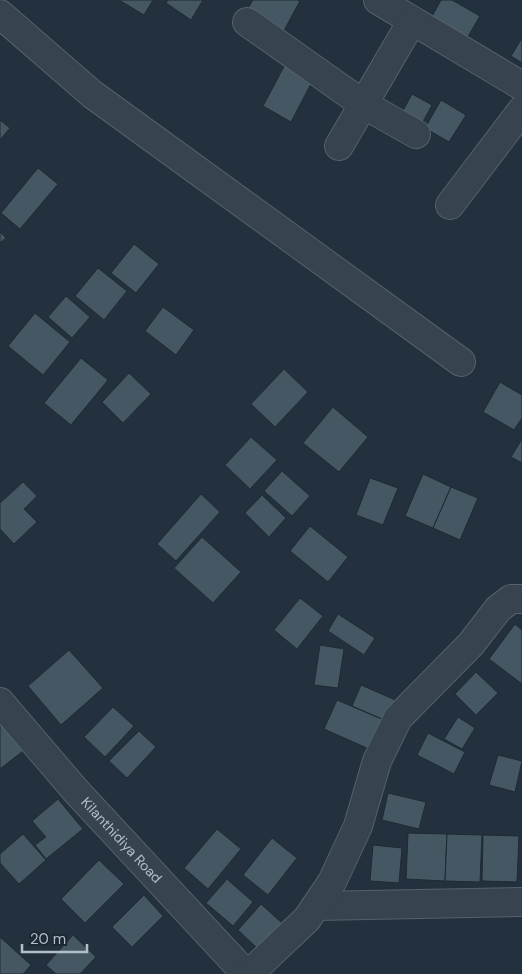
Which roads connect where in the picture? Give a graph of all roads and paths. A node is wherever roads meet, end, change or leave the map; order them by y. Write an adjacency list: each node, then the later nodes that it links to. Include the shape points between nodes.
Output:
1 (378, 0): 3 (street)
2 (0, 14): 11 (street, via 92,94)
3 (412, 21): 5 (street); 6 (street)
4 (248, 22): 6 (street)
5 (522, 86)
6 (363, 104): 8 (street); 9 (street)
7 (522, 110): 10 (street)
8 (416, 134)
9 (338, 146)
10 (450, 205)
11 (461, 362)
12 (522, 599): 15 (street, via 511,600 498,609 471,644 398,718 377,761 358,826 332,882)
13 (0, 702): 16 (street, Kilanthidiya Road, via 76,791)
14 (522, 902): 15 (street)
15 (316, 906): 16 (street, via 307,919)
16 (248, 974)

